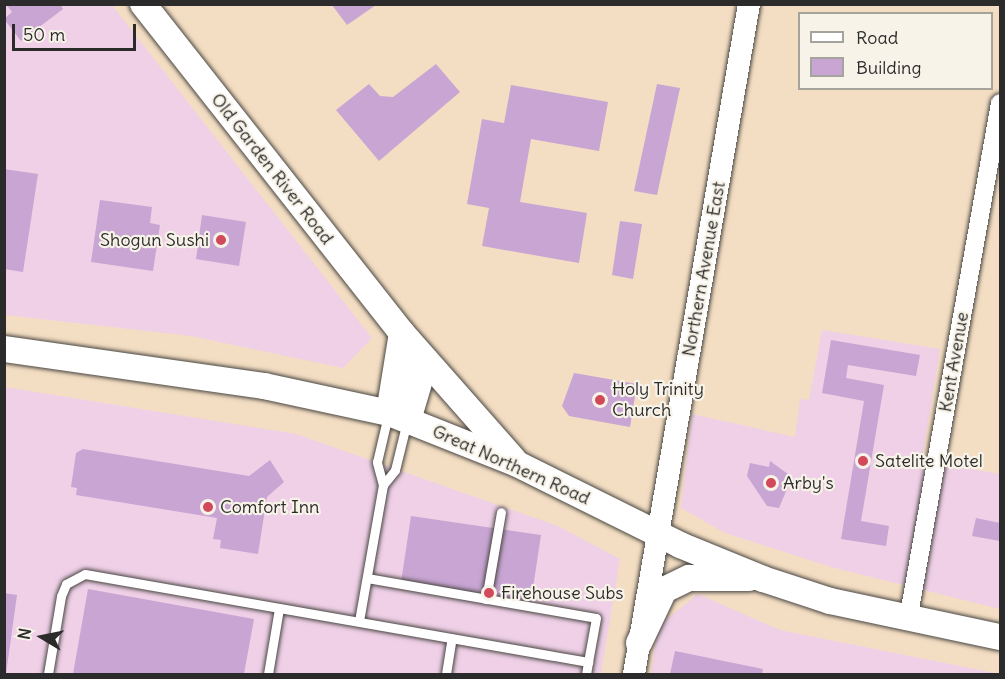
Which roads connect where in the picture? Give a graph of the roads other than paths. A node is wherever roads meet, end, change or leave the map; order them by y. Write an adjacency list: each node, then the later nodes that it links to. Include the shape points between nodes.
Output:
1 (143, 4): 4 (main road, Old Garden River Road)
2 (750, 4): 11 (street, Northern Avenue East)
3 (1000, 104): 16 (street, Kent Avenue)
4 (402, 333): 6 (main road, Old Garden River Road); 7 (main road)
5 (4, 349): 7 (main road, Great Northern Road, via 264,386)
6 (420, 354): 7 (main road, via 421,376); 8 (main road, Old Garden River Road)
7 (398, 417): 8 (main road, Great Northern Road); 9 (lane, via 395,470); 9 (lane, via 377,462)
8 (517, 464): 11 (main road, Great Northern Road)
9 (383, 485): 12 (lane)
10 (501, 512): 14 (lane)
11 (658, 533): 13 (main road, Great Northern Road); 21 (street, Northern Avenue East)
12 (367, 578): 14 (lane); 17 (lane)
13 (763, 579): 16 (main road, Great Northern Road); 21 (main road, via 689,578 664,590)
14 (486, 599): 20 (lane, via 596,618)
15 (279, 608): 17 (lane); 22 (lane, via 85,574 66,584 61,596); 23 (lane)
16 (908, 620): 18 (main road, Great Northern Road)
17 (359, 621): 19 (lane)
18 (1000, 637)
19 (452, 638): 20 (lane); 24 (lane)
20 (588, 662): 25 (lane)
21 (634, 665)
22 (48, 675)
23 (268, 675)
24 (446, 675)
25 (586, 675)

